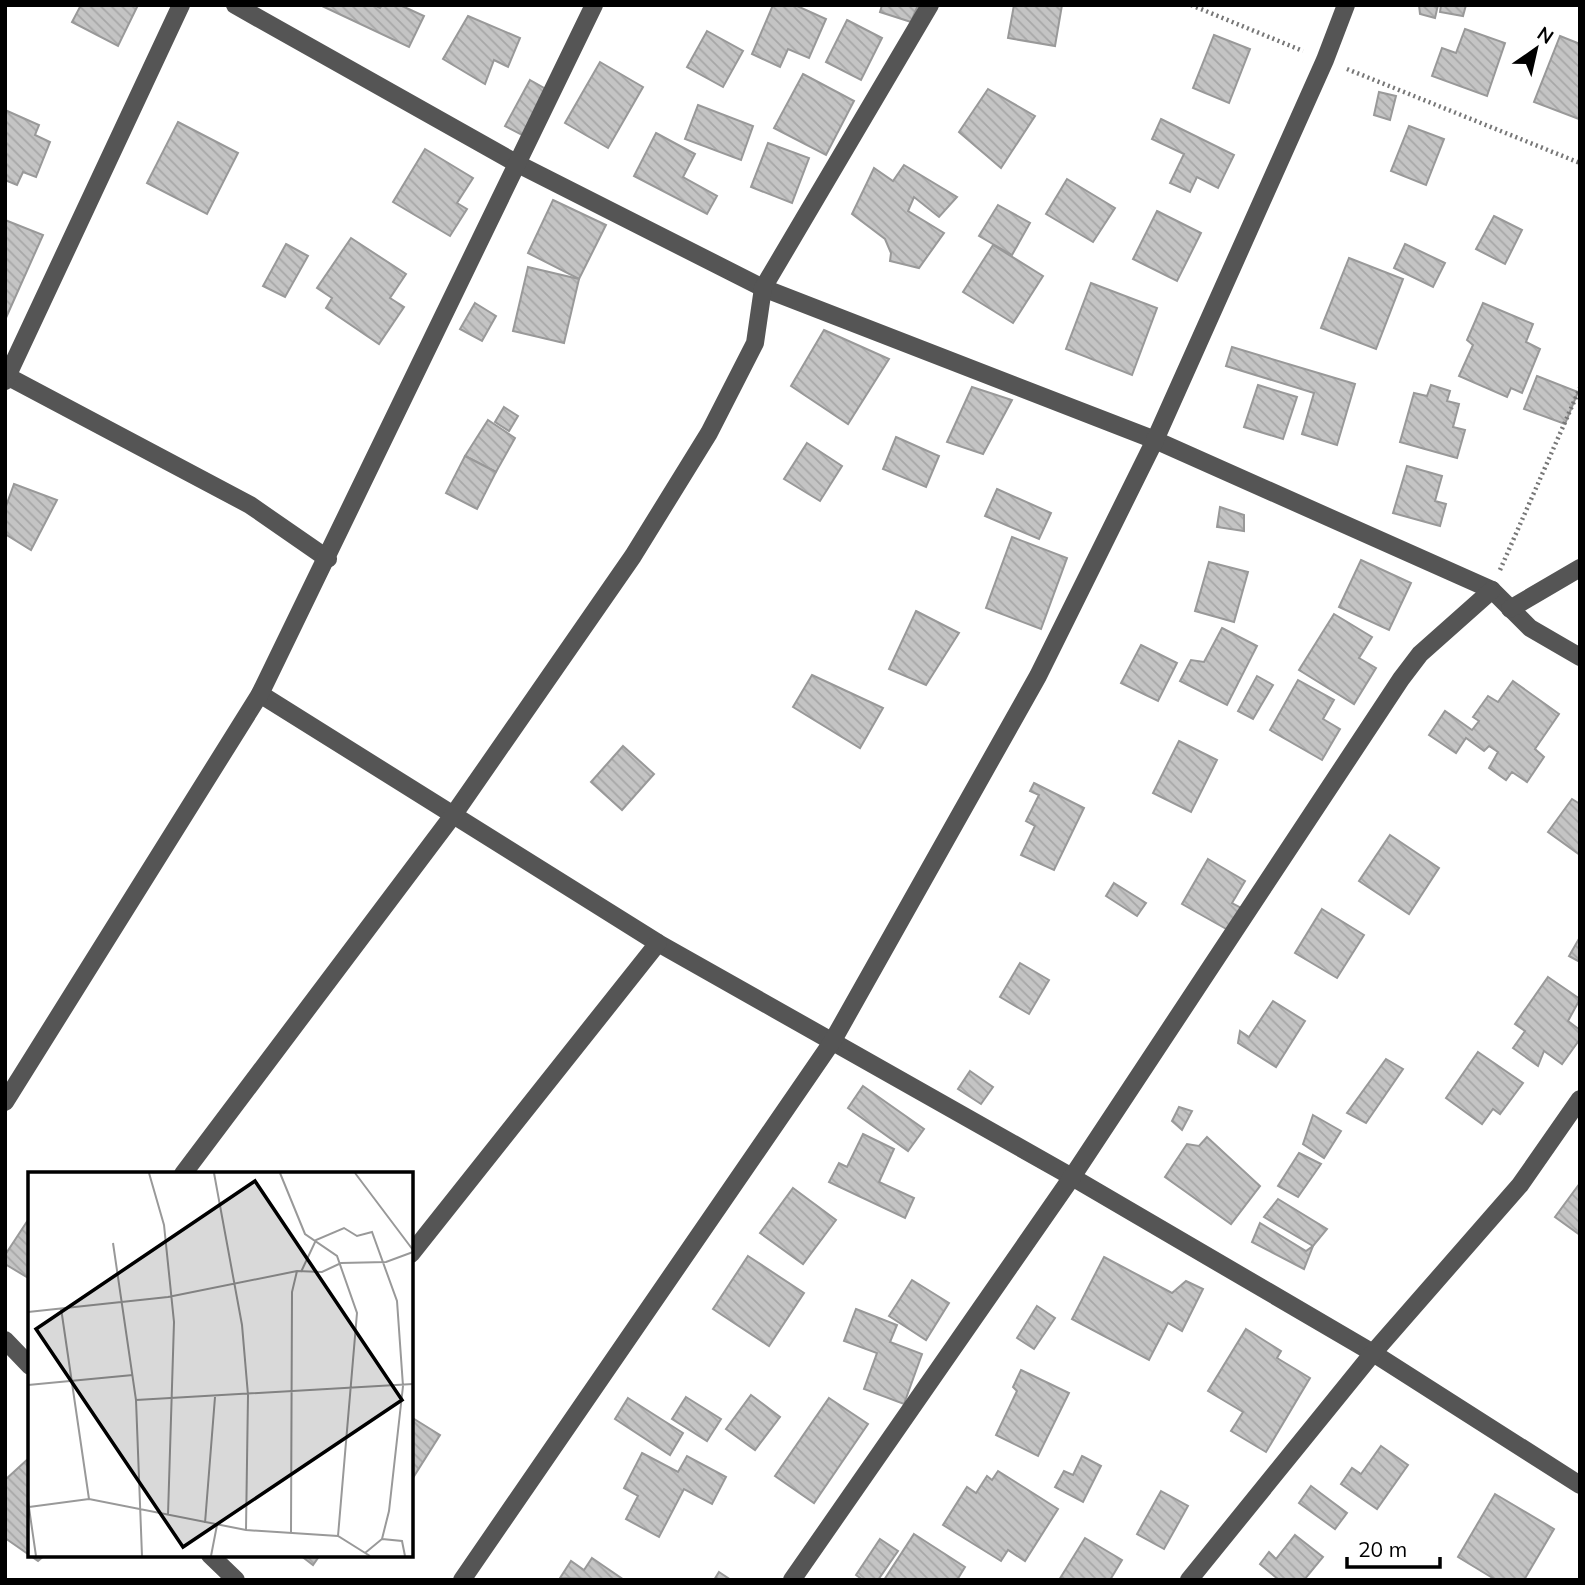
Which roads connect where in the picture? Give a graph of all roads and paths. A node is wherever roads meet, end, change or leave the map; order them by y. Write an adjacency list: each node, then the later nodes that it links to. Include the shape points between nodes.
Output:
1 (181, 5): 11 (street)
2 (235, 5): 8 (street)
3 (594, 5): 8 (street)
4 (930, 5): 10 (street)
5 (1191, 5): 7 (path)
6 (1346, 5): 7 (street)
7 (1325, 60): 9 (path); 13 (street)
8 (516, 163): 10 (street); 14 (street)
9 (1580, 163)
10 (763, 288): 13 (street); 20 (street, via 755,343 709,433 633,556)
11 (6, 377): 14 (street, via 250,505)
12 (1580, 388): 16 (path)
13 (1155, 440): 16 (street); 22 (street, via 1038,676)
14 (328, 559): 19 (street)
15 (1580, 568): 17 (street)
16 (1492, 590): 17 (street); 26 (street, via 1420,654 1401,679)
17 (1510, 608): 18 (street, via 1530,628)
18 (1580, 657)
19 (260, 694): 20 (street); 24 (street)
20 (454, 814): 21 (street); 25 (street)
21 (658, 943): 22 (street); 27 (street)
22 (832, 1042): 26 (street); 34 (street)
23 (1580, 1099): 29 (street, via 1520,1185)
24 (5, 1102)
25 (185, 1172)
26 (1072, 1177): 29 (street); 35 (street)
27 (413, 1251)
28 (5, 1340): 30 (street)
29 (1373, 1353): 31 (street); 36 (street)
30 (28, 1364)
31 (1580, 1485)
32 (212, 1557): 33 (street)
33 (236, 1580)
34 (462, 1580)
35 (792, 1580)
36 (1189, 1580)

